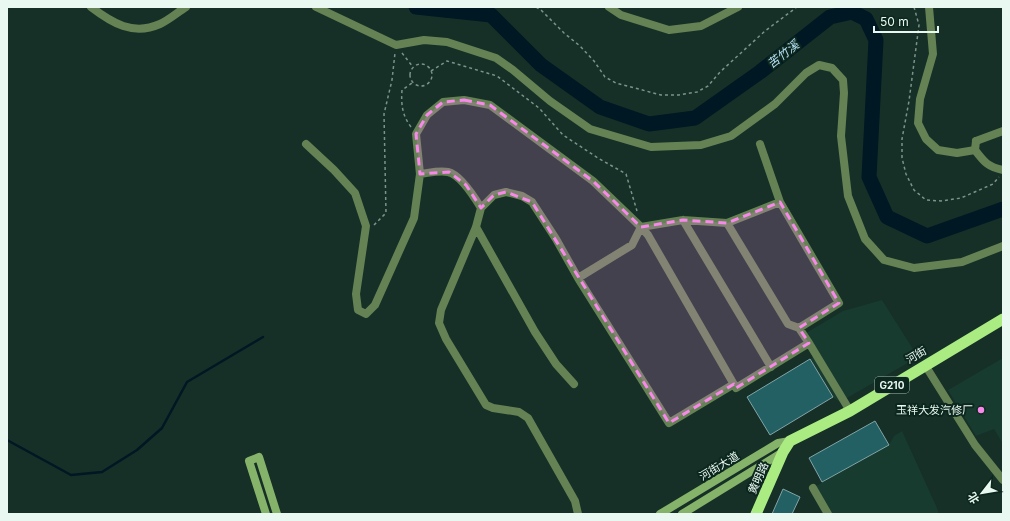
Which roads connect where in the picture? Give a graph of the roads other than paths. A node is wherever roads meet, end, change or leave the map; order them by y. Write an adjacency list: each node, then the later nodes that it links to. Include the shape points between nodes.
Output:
1 (91, 7): 2 (street, via 121,26 142,29 160,24)
2 (186, 7)
3 (316, 7): 19 (street, via 396,45 424,40 447,42 496,58 590,129 651,147 700,145 731,136 775,104 806,73 819,65 832,68 843,80 841,136 848,196 865,239 884,260 914,268 962,262)
4 (609, 7): 5 (street, via 621,15 669,30 701,26)
5 (738, 7)
6 (929, 7): 10 (street, via 933,54 920,99 918,122 926,139 938,150 956,153)
7 (1003, 131): 10 (street)
8 (306, 144): 12 (street, via 355,193 366,226 356,294 358,310 366,314 374,305 414,218)
9 (760, 144): 13 (street)
10 (976, 146): 11 (street, via 984,162)
11 (1003, 170)
12 (420, 174): 14 (street, via 449,172 466,185); 18 (street, via 416,134 427,114 443,102 464,100 490,105 592,181)
13 (780, 202): 16 (street); 22 (street, via 839,303)
14 (482, 208): 17 (street); 20 (street, via 494,196 506,192 522,196 532,202)
15 (683, 220): 16 (street); 18 (street); 25 (street)
16 (727, 223): 22 (street, via 788,324)
17 (476, 227): 26 (street, via 535,332 556,364); 35 (street, via 441,310 439,322 446,339 486,405 519,412 528,418 575,501)
18 (641, 227): 20 (street, via 632,245); 27 (street)
19 (1003, 246)
20 (578, 278): 27 (street, via 669,423)
21 (1003, 319): 24 (highway, 河街 / G210)
22 (799, 328): 23 (street)
23 (808, 343): 25 (street); 28 (street)
24 (926, 365): 28 (highway, 河街 / G210); 31 (street, via 975,445)
25 (771, 367): 27 (street, via 736,388)
26 (574, 384)
27 (734, 384)
28 (850, 410): 29 (highway, 河街 / G210)
29 (790, 441): 30 (highway); 36 (main road, 河街大道, via 778,444)
30 (783, 452): 37 (main road, 河街大道); 38 (highway, 黄明路)
31 (1003, 480)
32 (813, 488): 39 (street)
33 (266, 514): 34 (main road, via 249,461 259,457)
34 (277, 514)
35 (578, 514)
36 (660, 514)
37 (682, 514)
38 (756, 514)
39 (828, 514)

